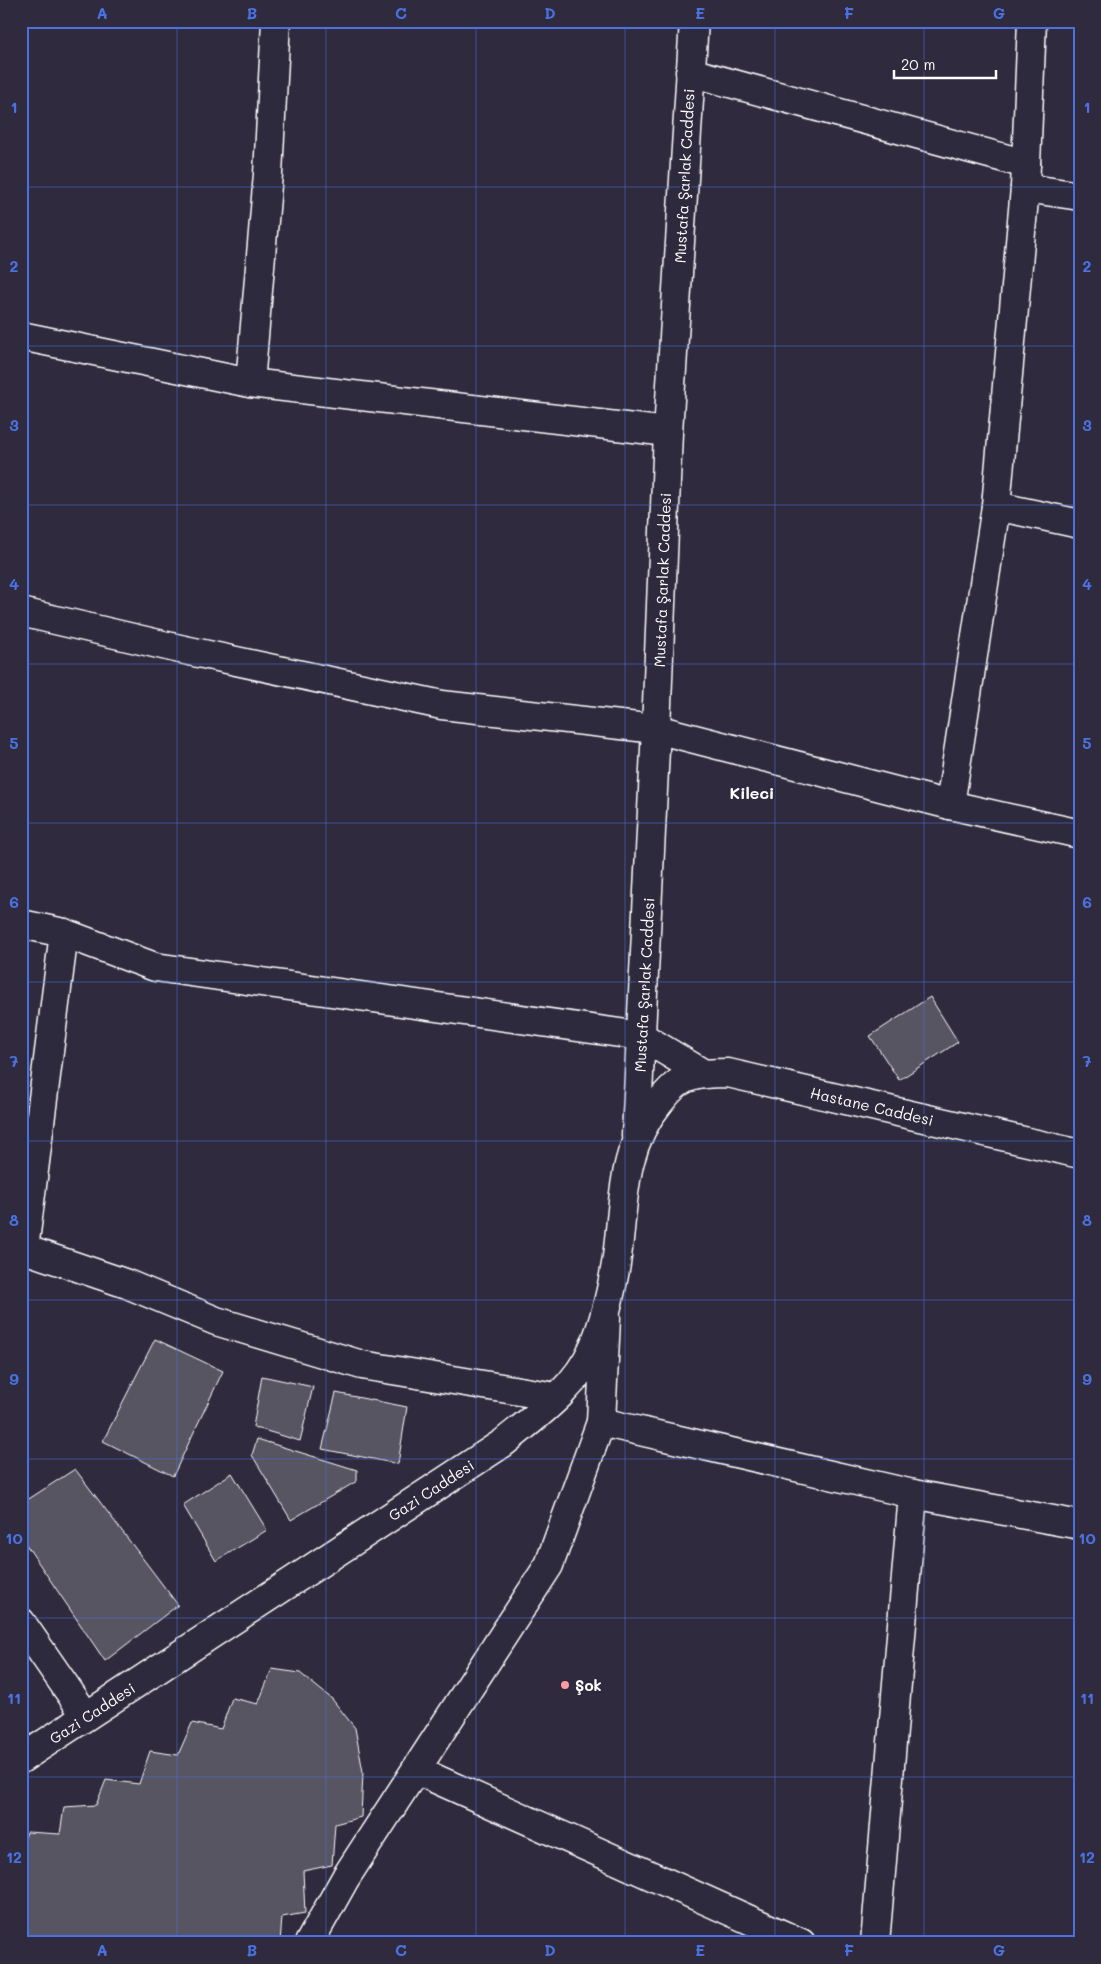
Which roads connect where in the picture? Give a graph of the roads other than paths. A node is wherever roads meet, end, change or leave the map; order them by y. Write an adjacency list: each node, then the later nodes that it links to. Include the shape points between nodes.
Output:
1 (694, 21): 4 (street, Mustafa Şarlak Caddesi)
2 (1032, 21): 5 (street)
3 (272, 22): 8 (street, via 268,174)
4 (690, 72): 5 (street); 9 (street, Mustafa Şarlak Caddesi)
5 (1025, 176): 6 (street); 10 (street)
6 (1080, 196)
7 (21, 336): 8 (street)
8 (250, 384): 9 (street)
9 (668, 432): 13 (street, Mustafa Şarlak Caddesi)
10 (996, 506): 11 (street); 14 (street)
11 (1080, 524)
12 (21, 612): 13 (street, via 180,650 442,705)
13 (656, 729): 14 (street); 18 (street, Mustafa Şarlak Caddesi)
14 (950, 805): 15 (street)
15 (1080, 834)
16 (21, 924): 17 (street)
17 (64, 933): 18 (street, via 155,967); 21 (street)
18 (641, 1036): 19 (street); 22 (street, Mustafa Şarlak Caddesi)
19 (704, 1074): 20 (street, Hastane Caddesi, via 686,1078); 23 (street, Hastane Caddesi, via 728,1073)
20 (668, 1092): 22 (street, Gazi Caddesi, via 649,1115)
21 (30, 1134): 24 (street)
22 (636, 1139): 25 (street, Gazi Caddesi, via 626,1176 616,1264)
23 (1080, 1154)
24 (23, 1250): 26 (street, via 127,1284 216,1321 362,1365)
25 (606, 1314): 26 (street, Gazi Caddesi, via 592,1350 574,1378); 27 (street)
26 (556, 1397): 31 (street, Gazi Caddesi, via 503,1443)
27 (601, 1422): 28 (street); 33 (street, via 549,1565)
28 (913, 1494): 29 (street); 36 (street)
29 (1080, 1525)
30 (21, 1622): 31 (street)
31 (86, 1716): 32 (street, Gazi Caddesi)
32 (21, 1759)
33 (416, 1770): 34 (street, via 346,1876); 35 (street)
34 (308, 1943)
35 (801, 1943)
36 (875, 1943)

